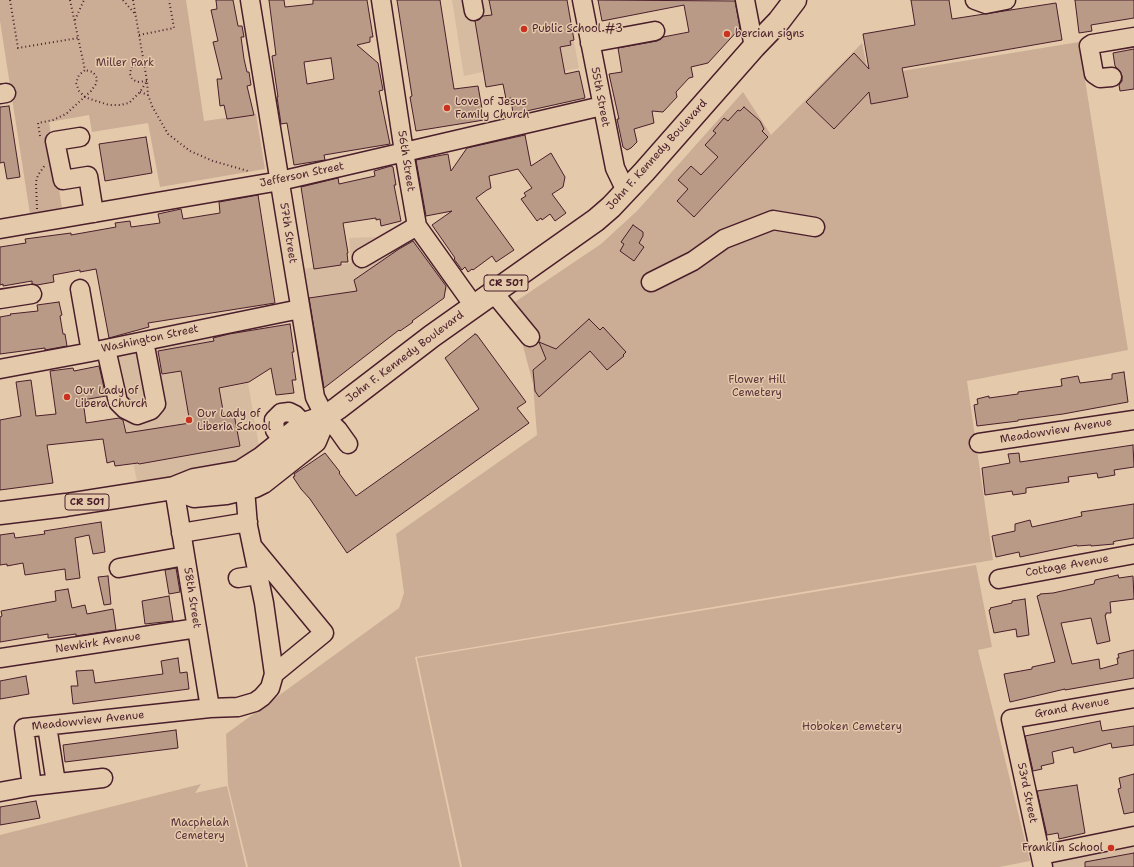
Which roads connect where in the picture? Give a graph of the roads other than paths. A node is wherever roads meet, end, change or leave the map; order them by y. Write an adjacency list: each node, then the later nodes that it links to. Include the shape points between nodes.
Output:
1 (250, 0): 16 (street, 57th Street)
2 (381, 0): 15 (street, 56th Street)
3 (582, 0): 10 (street, 55th Street)
4 (745, 0): 11 (street)
5 (795, 0): 11 (main road, John F. Kennedy Boulevard / CR 501)
6 (975, 0): 7 (street, via 986,4)
7 (1006, 0)
8 (655, 31): 10 (street)
9 (1134, 37): 12 (street, via 1089,46 1094,74 1100,78)
10 (590, 43): 13 (street, 55th Street)
11 (754, 47): 17 (main road, John F. Kennedy Boulevard / CR 501)
12 (1112, 77)
13 (602, 106): 15 (street, Jefferson Street); 17 (street, 55th Street, via 615,168)
14 (80, 137): 18 (street, via 55,140 63,180 88,176)
15 (404, 152): 16 (street, Jefferson Street); 20 (street, 56th Street)
16 (280, 181): 18 (street, Jefferson Street); 29 (street, 57th Street)
17 (626, 191): 25 (main road, John F. Kennedy Boulevard / CR 501, via 596,220)
18 (94, 213): 19 (street, Jefferson Street)
19 (1, 225)
20 (417, 226): 22 (street); 28 (street, 56th Street)
21 (815, 227): 23 (street, via 773,220 724,239 693,261)
22 (362, 258)
23 (651, 282)
24 (80, 289): 32 (street)
25 (493, 292): 28 (main road, John F. Kennedy Boulevard / CR 501); 30 (street)
26 (32, 294): 27 (street)
27 (0, 299)
28 (474, 306): 34 (main road, John F. Kennedy Boulevard / CR 501)
29 (300, 309): 31 (street, Washington Street); 34 (street, 57th Street, via 315,397)
30 (530, 337)
31 (144, 340): 32 (street, Washington Street); 32 (street, via 156,404 151,410 138,415 125,409 118,402)
32 (99, 350): 33 (street, Washington Street)
33 (0, 368)
34 (325, 417): 37 (street, 57th Street); 38 (main road, John F. Kennedy Boulevard / CR 501, via 304,424 240,472 194,480); 39 (main road, via 315,441 263,482)
35 (1134, 420): 36 (street, Meadowview Avenue)
36 (979, 443)
37 (348, 444)
38 (174, 488): 39 (main road, via 194,496); 40 (main road, John F. Kennedy Boulevard / CR 501); 42 (street, 58th Street)
39 (244, 489): 41 (street)
40 (0, 513)
41 (248, 522): 42 (street); 43 (street)
42 (181, 533): 45 (street, 58th Street)
43 (252, 546): 47 (street); 52 (street, via 324,633)
44 (1134, 554): 49 (street, Cottage Avenue)
45 (185, 556): 46 (street); 50 (street, 58th Street)
46 (119, 568)
47 (257, 574): 48 (street); 52 (street, via 264,603)
48 (238, 578)
49 (999, 579)
50 (197, 628): 51 (street, Newkirk Avenue); 54 (street, 58th Street)
51 (0, 658)
52 (274, 674): 54 (street, Meadowview Avenue, via 270,688 255,702 238,707)
53 (1134, 698): 55 (street, Grand Avenue)
54 (210, 708): 56 (street, Meadowview Avenue)
55 (1011, 719): 62 (street, 53rd Street)
56 (47, 726): 58 (street); 59 (street, Meadowview Avenue, via 24,728)
57 (103, 778): 58 (street)
58 (56, 783): 59 (street)
59 (32, 786): 60 (street)
60 (0, 792)
61 (1134, 836): 62 (street)
62 (1042, 861)

